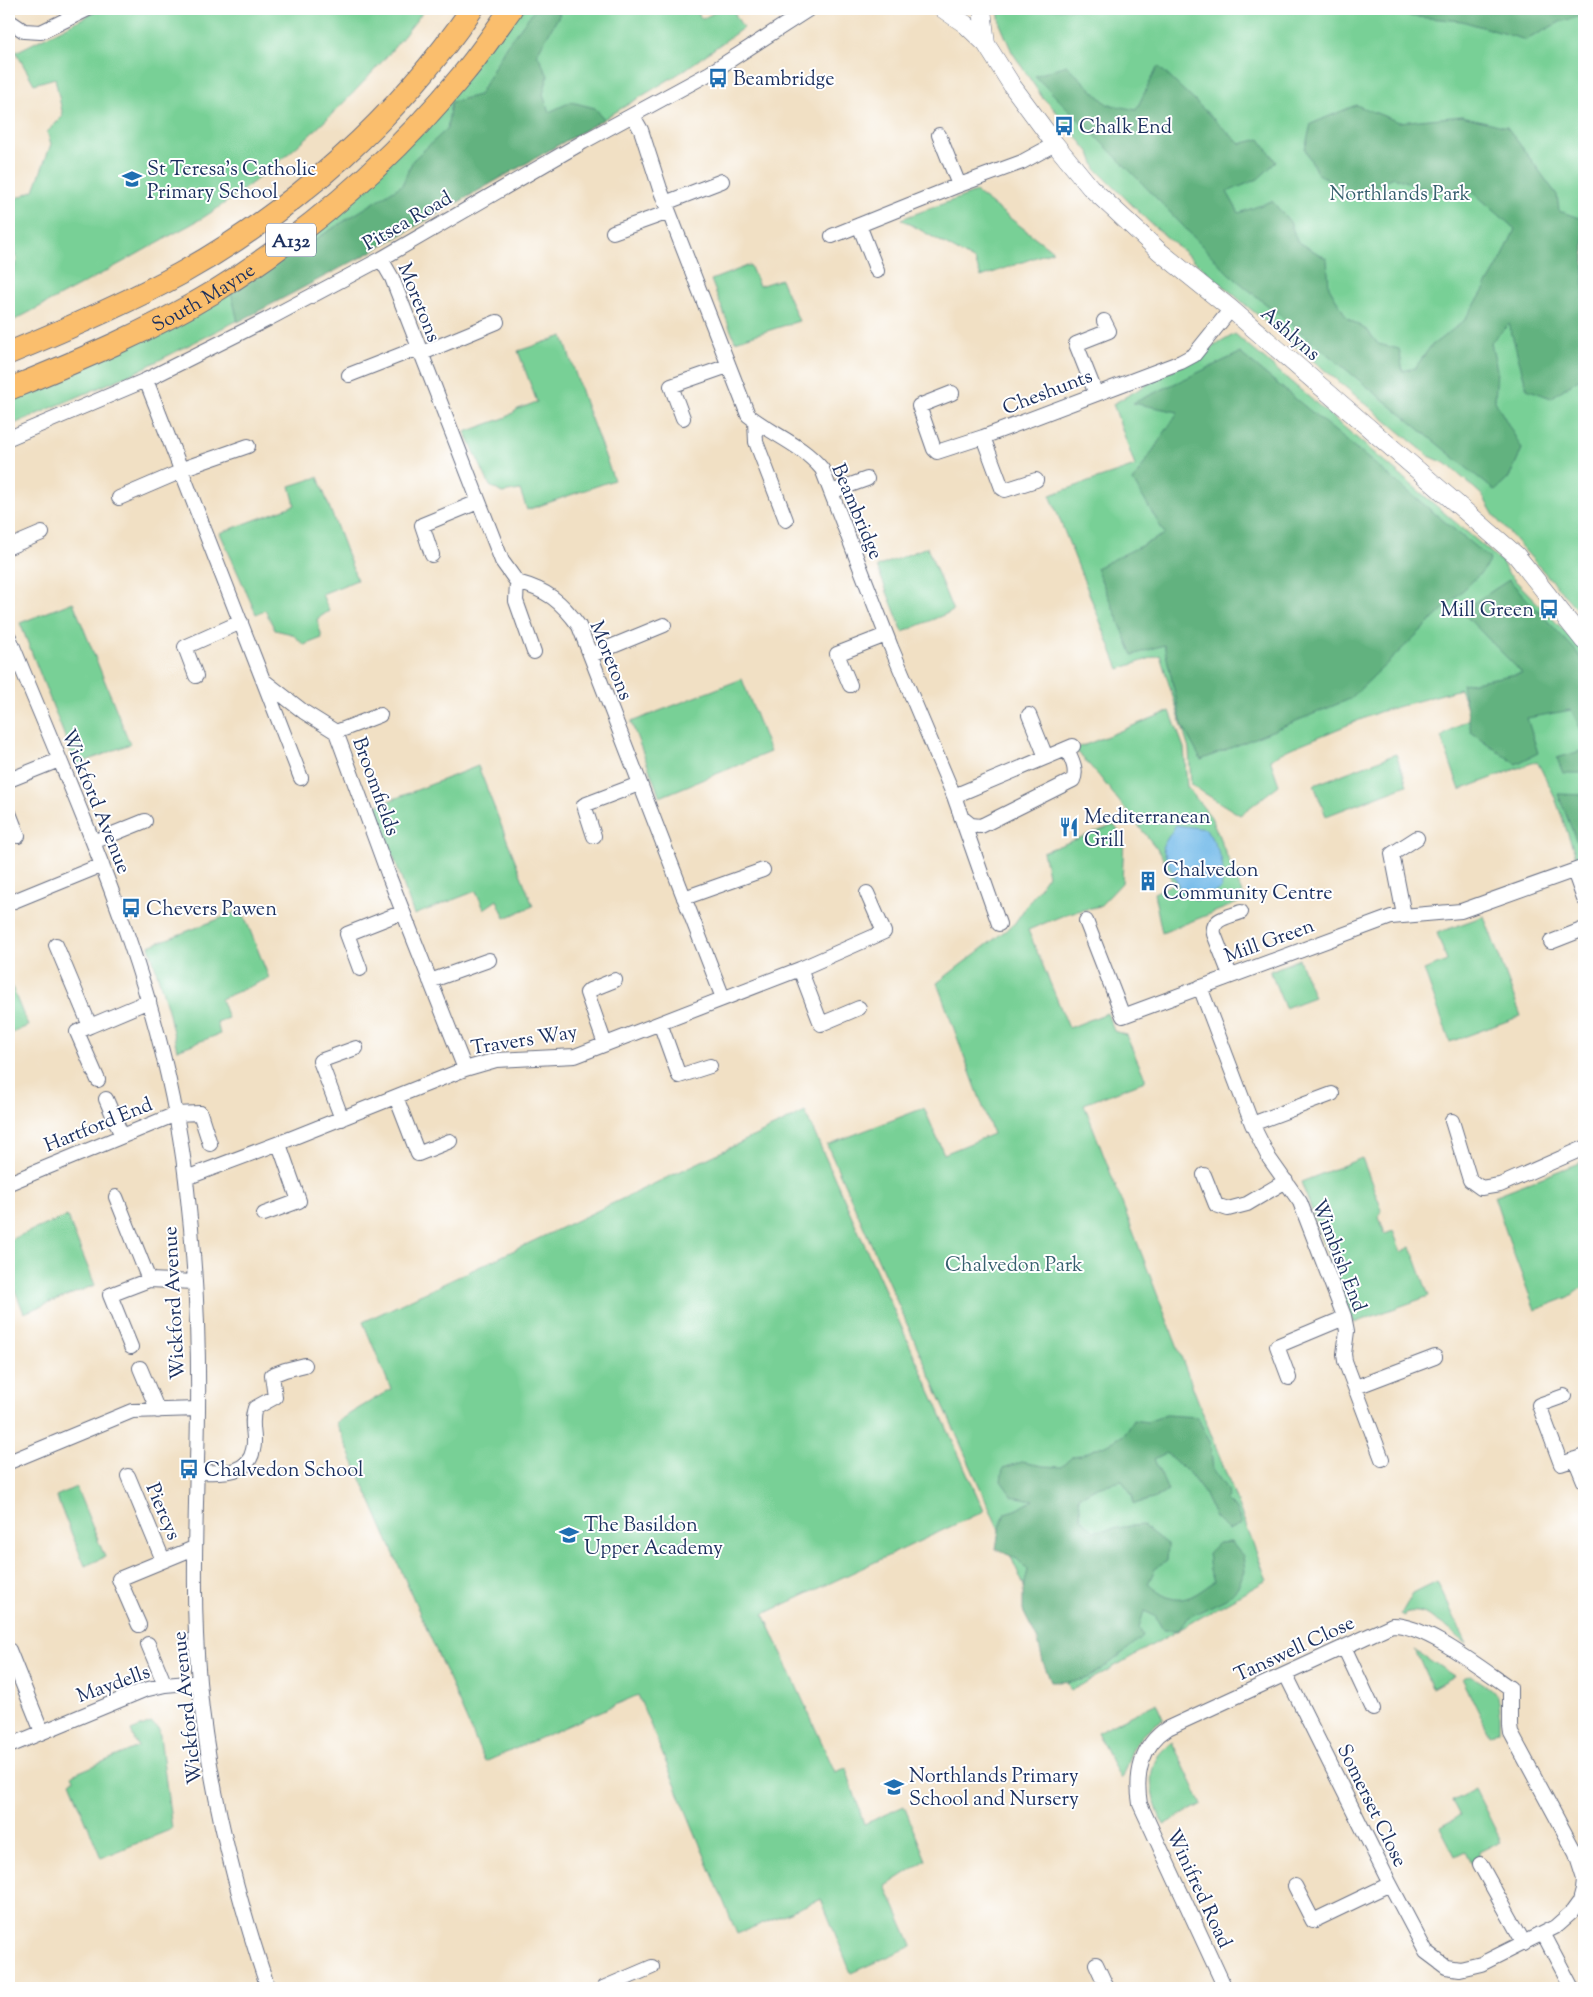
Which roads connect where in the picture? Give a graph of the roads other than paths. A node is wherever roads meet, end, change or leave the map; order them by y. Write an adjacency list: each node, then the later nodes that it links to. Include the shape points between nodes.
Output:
1 (88, 9): 7 (street, via 41,32 24,31)
2 (472, 9): 24 (main road, South Mayne / A132, via 384,115 351,149 282,206 219,250 166,281 108,311)
3 (511, 9): 28 (main road, South Mayne / A132, via 465,72 409,135 349,194 295,237 220,288 176,313)
4 (809, 9): 9 (street, Pitsea Road, via 710,73)
5 (942, 9): 8 (street, Ashlyns, via 966,24)
6 (982, 9): 8 (street, Ashlyns)
7 (9, 19)
8 (986, 44): 11 (street, Ashlyns)
9 (632, 116): 14 (street, Beambridge, via 641,130); 18 (street, Pitsea Road)
10 (939, 135): 13 (street)
11 (1055, 144): 13 (street, via 1022,162); 20 (street, Ashlyns, via 1090,187 1159,251)
12 (722, 181): 14 (street)
13 (959, 185): 15 (street)
14 (667, 207): 16 (street); 25 (street, Beambridge)
15 (859, 225): 17 (street); 19 (street)
16 (613, 232)
17 (832, 236)
18 (381, 258): 23 (street, Moretons, via 392,278); 27 (street, Pitsea Road)
19 (877, 271)
20 (1231, 309): 30 (street, Cheshunts, via 1194,355); 51 (street, Ashlyns, via 1516,556)
21 (1104, 321): 30 (street, via 1109,331 1076,344)
22 (497, 322): 23 (street)
23 (419, 351): 26 (street); 41 (street, Moretons)
24 (9, 353)
25 (728, 366): 31 (street, via 671,386); 32 (street, Beambridge, via 748,415)
26 (349, 375)
27 (146, 380): 34 (street, Pitsea Road); 36 (street)
28 (9, 389)
29 (952, 393): 33 (street, Cheshunts, via 920,406 934,449 940,452)
30 (1096, 394): 33 (street, Cheshunts)
31 (683, 418)
32 (755, 420): 39 (street, Beambridge, via 812,457 822,469); 42 (street, via 756,442)
33 (983, 437): 38 (street, via 1002,488 1005,490)
34 (9, 438)
35 (248, 446): 36 (street)
36 (182, 470): 40 (street); 47 (street)
37 (867, 479): 39 (street)
38 (1036, 480)
39 (831, 492): 49 (street, Beambridge)
40 (119, 498)
41 (478, 502): 45 (street, via 422,525); 46 (street, Moretons, via 502,561)
42 (786, 520)
43 (42, 533): 44 (street)
44 (9, 546)
45 (432, 555)
46 (517, 582): 52 (street, via 516,601); 53 (street, Moretons, via 548,593 562,604 579,626)
47 (241, 622): 54 (street, via 185,647); 55 (street)
48 (664, 625): 53 (street)
49 (886, 634): 56 (street, via 837,654); 65 (street, Beambridge)
50 (9, 637): 61 (street, Wickford Avenue)
51 (1584, 641)
52 (534, 652)
53 (591, 654): 64 (street, Moretons)
54 (196, 676)
55 (263, 680): 59 (street, Broomfields); 62 (street)
56 (850, 685)
57 (380, 715): 59 (street)
58 (1029, 715): 60 (street)
59 (336, 732): 80 (street, Broomfields)
60 (1046, 757): 65 (street); 67 (street, via 1070,747 1076,774 1073,780 981,826 971,825)
61 (59, 760): 63 (street); 72 (street, Wickford Avenue)
62 (301, 778)
63 (9, 780)
64 (639, 784): 70 (street, via 584,805); 77 (street, Moretons)
65 (954, 796): 67 (street, Beambridge)
66 (9, 813): 69 (street)
67 (961, 817): 84 (street, Beambridge)
68 (145, 821): 72 (street)
69 (18, 836)
70 (594, 836)
71 (1417, 838): 82 (street, via 1392,854)
72 (93, 842): 73 (street, Wickford Avenue)
73 (102, 865): 79 (street); 96 (street, Wickford Avenue)
74 (1579, 869): 78 (street); 82 (street, Mill Green, via 1461,910)
75 (763, 870): 77 (street)
76 (867, 892): 90 (street, Travers Way, via 884,932)
77 (684, 898): 95 (street, Moretons)
78 (1584, 899)
79 (9, 903)
80 (403, 912): 89 (street, via 347,934); 93 (street, Broomfields)
81 (1241, 912): 91 (street, via 1216,922 1212,927)
82 (1404, 915): 91 (street, Mill Green, via 1391,916)
83 (1086, 921): 94 (street, Mill Green, via 1123,1016)
84 (999, 924)
85 (1584, 930): 86 (street)
86 (1551, 942)
87 (56, 945): 99 (street)
88 (489, 960): 93 (street)
89 (360, 968)
90 (800, 969): 95 (street, Travers Way); 97 (street, via 821,1024)
91 (1230, 975): 94 (street, Mill Green)
92 (614, 980): 100 (street, via 587,993)
93 (430, 981): 103 (street, Broomfields)
94 (1200, 987): 111 (street, Wimbish End)
95 (723, 998): 98 (street, Travers Way)
96 (149, 1001): 99 (street); 108 (street, Wickford Avenue)
97 (860, 1008)
98 (660, 1022): 100 (street, Travers Way); 102 (street, via 679,1076)
99 (90, 1026): 104 (street, via 77,1032)
100 (605, 1044): 103 (street, Travers Way, via 575,1056 496,1060)
101 (356, 1048): 109 (street, via 320,1061)
102 (710, 1066)
103 (464, 1069): 106 (street, Travers Way)
104 (98, 1080)
105 (1332, 1094): 111 (street)
106 (396, 1097): 109 (street, Travers Way); 113 (street, via 418,1154)
107 (106, 1099): 112 (street)
108 (176, 1114): 112 (street, Hartford End); 114 (street, via 200,1113); 118 (street, Wickford Avenue)
109 (342, 1119): 115 (street, Travers Way)
110 (1452, 1121): 116 (street, via 1470,1180 1481,1188 1500,1185)
111 (1252, 1124): 119 (street, Wimbish End, via 1269,1158)
112 (122, 1136): 120 (street, Hartford End)
113 (450, 1141)
114 (210, 1144)
115 (279, 1144): 118 (street, Travers Way); 122 (street, via 299,1201)
116 (1584, 1148)
117 (1204, 1175): 119 (street, via 1216,1205 1228,1208 1247,1204)
118 (186, 1178): 124 (street, Wickford Avenue)
119 (1286, 1181): 125 (street, Wimbish End, via 1300,1202)
120 (9, 1183)
121 (116, 1197): 123 (street)
122 (264, 1214)
123 (149, 1280): 124 (street); 126 (street, via 110,1295)
124 (195, 1282): 133 (street, Wickford Avenue)
125 (1344, 1318): 130 (street, via 1277,1346); 131 (street, Wimbish End, via 1347,1331 1344,1358)
126 (132, 1347)
127 (1435, 1357): 131 (street)
128 (305, 1365): 138 (street, via 272,1376 275,1397 255,1408 251,1418 254,1450 247,1462 226,1473)
129 (140, 1368): 134 (street)
130 (1289, 1378)
131 (1356, 1387): 136 (street, Wimbish End)
132 (1564, 1396): 135 (street, via 1539,1405 1561,1464)
133 (198, 1409): 134 (street); 138 (street, Wickford Avenue)
134 (158, 1411): 137 (street, via 132,1411)
135 (1580, 1457): 140 (street)
136 (1382, 1459)
137 (9, 1462)
138 (196, 1472): 141 (street, Wickford Avenue)
139 (128, 1476): 142 (street, Piercys)
140 (1584, 1481)
141 (194, 1548): 142 (street, Piercys); 148 (street, Wickford Avenue)
142 (163, 1560): 143 (street, Piercys, via 119,1579)
143 (138, 1625)
144 (148, 1644): 149 (street)
145 (1344, 1647): 147 (street, Tanswell Close); 150 (street); 157 (street, Tanswell Close, via 1392,1625 1402,1625 1432,1637 1510,1688 1511,1733 1576,1854 1584,1879 1580,1901 1572,1912 1564,1921)
146 (9, 1650): 151 (street)
147 (1286, 1675): 153 (street, Tanswell Close, via 1160,1733 1144,1754 1140,1767 1137,1788); 155 (street, Somerset Close)
148 (199, 1682): 149 (street, Maydells); 161 (street, Wickford Avenue, via 226,1851)
149 (165, 1685): 151 (street, Maydells, via 144,1690)
150 (1373, 1709)
151 (42, 1732): 152 (street, Maydells)
152 (12, 1744)
153 (1140, 1804): 164 (street, Winifred Road)
154 (1480, 1864): 158 (street)
155 (1390, 1884): 156 (street, via 1313,1921); 158 (street, Somerset Close, via 1426,1952 1446,1967 1460,1969 1481,1964)
156 (1295, 1886)
157 (1543, 1933): 158 (street); 165 (street)
158 (1522, 1944)
159 (1096, 1964): 163 (street)
160 (652, 1967): 162 (street)
161 (268, 1988)
162 (603, 1988)
163 (1107, 1988)
164 (1225, 1988)
165 (1572, 1988)

